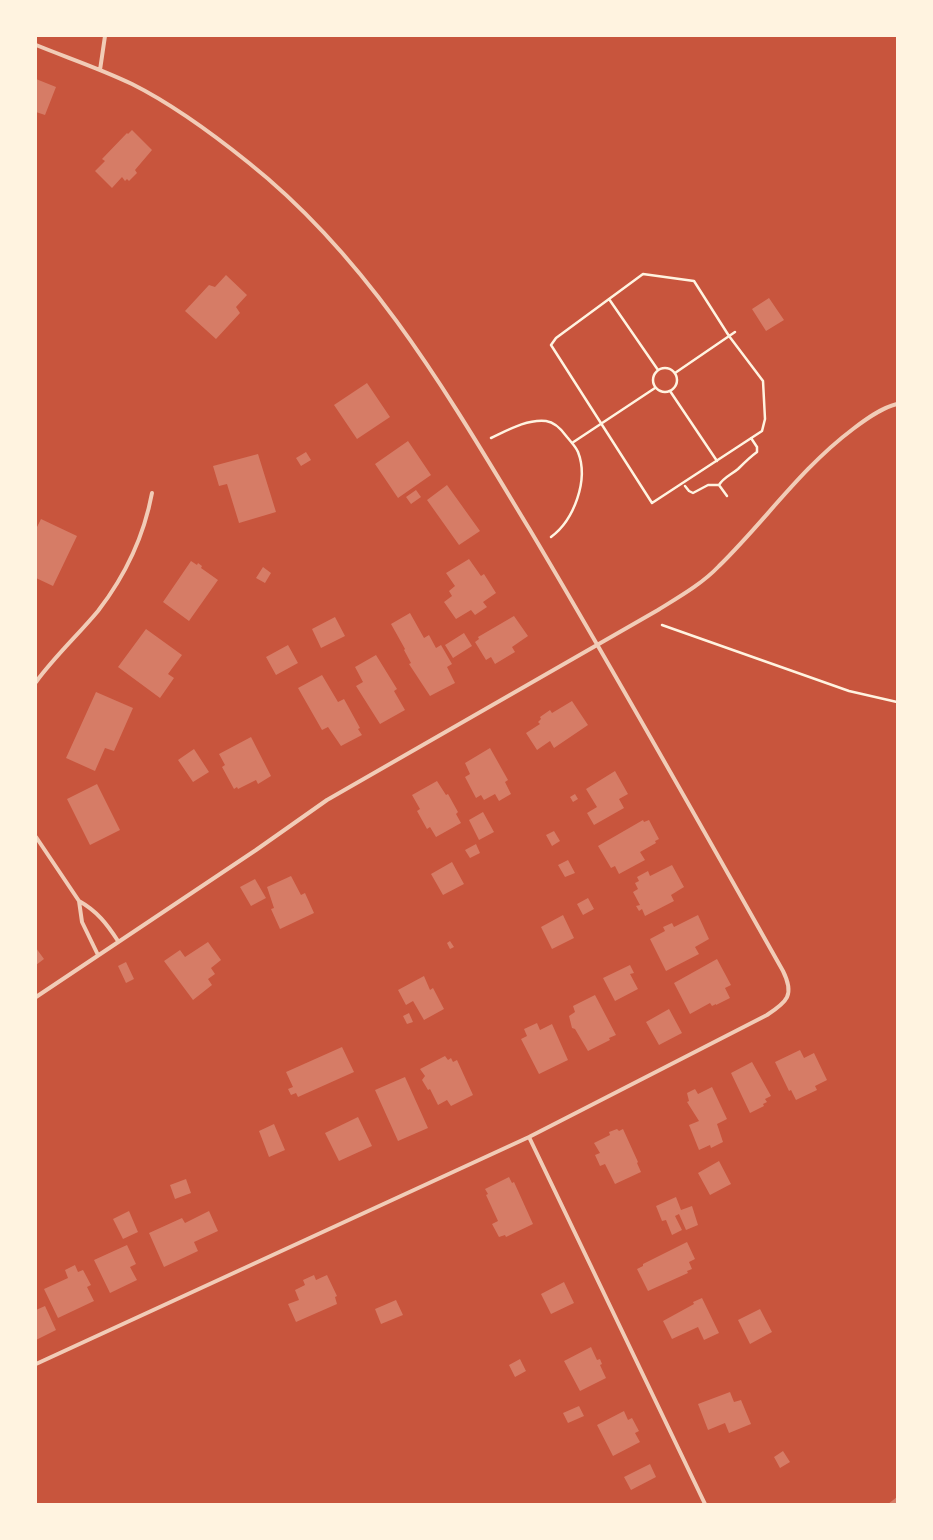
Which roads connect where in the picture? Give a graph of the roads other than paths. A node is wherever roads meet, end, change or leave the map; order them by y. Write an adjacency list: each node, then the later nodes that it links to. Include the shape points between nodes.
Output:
1 (105, 36): 3 (street)
2 (36, 45): 3 (street)
3 (100, 70): 6 (street, via 157,98 250,164 321,228 367,280 430,370 478,445)
4 (897, 404): 6 (street, via 874,414 824,452 710,575 644,619)
5 (152, 493): 7 (street, via 142,534 120,578 98,611)
6 (598, 645): 10 (street, via 327,800); 13 (street, via 780,964 790,994 781,1005 767,1015)
7 (36, 682)
8 (36, 837): 9 (street)
9 (79, 901): 10 (street, via 102,917); 11 (street, via 82,922)
10 (118, 941): 11 (street)
11 (98, 955): 12 (street)
12 (36, 997)
13 (529, 1137): 14 (street); 15 (street)
14 (36, 1364)
15 (705, 1504)

